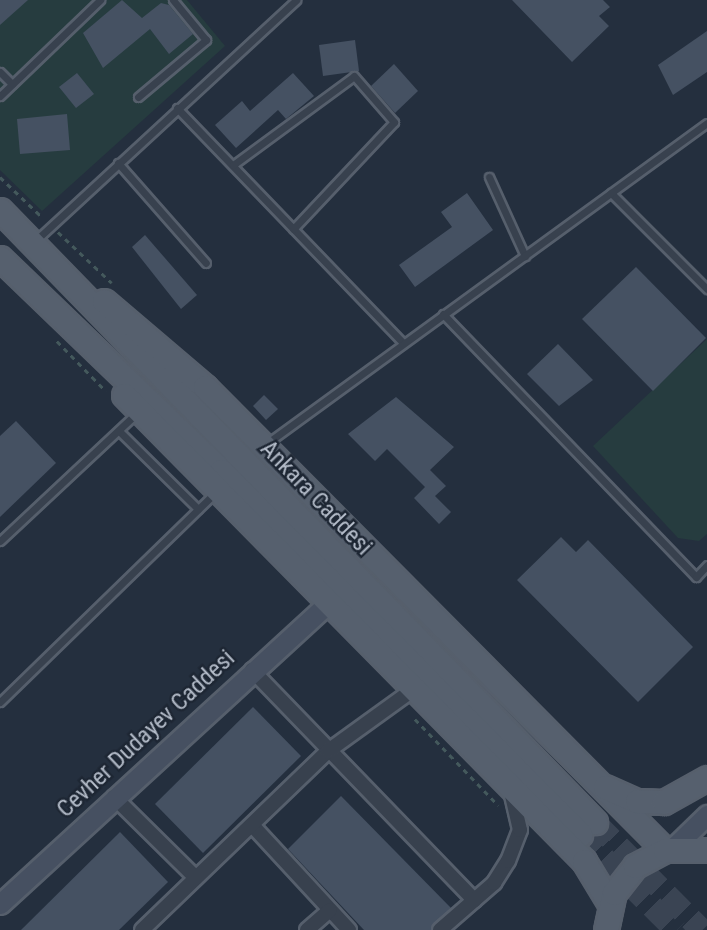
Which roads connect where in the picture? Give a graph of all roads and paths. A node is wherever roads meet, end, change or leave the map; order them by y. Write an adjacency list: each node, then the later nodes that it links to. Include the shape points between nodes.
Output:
1 (100, 0): 5 (lane)
2 (173, 0): 7 (lane, via 206,40)
3 (296, 0): 8 (lane)
4 (0, 72): 5 (lane)
5 (12, 84): 6 (lane)
6 (0, 96)
7 (138, 97)
8 (177, 108): 10 (lane); 11 (lane)
9 (707, 123): 13 (lane)
10 (118, 163): 16 (lane); 19 (lane)
11 (233, 165): 15 (lane); 15 (lane, via 355,76 394,122)
12 (489, 177): 17 (lane)
13 (611, 193): 17 (lane); 21 (lane)
14 (0, 210): 16 (main road, Ankara Caddesi)
15 (293, 229): 24 (lane)
16 (33, 243): 20 (main road, Ankara Caddesi)
17 (525, 256): 23 (lane)
18 (0, 258): 22 (main road, Ankara Caddesi)
19 (206, 263)
20 (56, 266): 22 (main road, Ankara Caddesi, via 587,828); 27 (main road, via 136,324)
21 (707, 289)
22 (55, 313): 25 (main road)
23 (443, 314): 24 (lane); 31 (lane, via 696,577)
24 (402, 342): 27 (lane)
25 (138, 412): 26 (lane); 28 (main road)
26 (119, 431): 29 (lane); 30 (lane)
27 (262, 448): 38 (main road)
28 (215, 493): 29 (lane); 32 (main road)
29 (198, 509): 35 (lane)
30 (0, 541)
31 (707, 565)
32 (328, 603): 33 (street, Cevher Dudayev Caddesi); 34 (main road)
33 (252, 670): 36 (street); 40 (street, Cevher Dudayev Caddesi)
34 (414, 689): 36 (street); 37 (main road)
35 (0, 702)
36 (328, 751): 42 (street); 46 (street)
37 (499, 773): 46 (street, via 519,808 520,830 494,883); 48 (main road, via 584,861)
38 (586, 775): 39 (main road, via 619,794 655,803 676,799); 43 (main road)
39 (707, 778)
40 (114, 797): 45 (street); 47 (street, Cevher Dudayev Caddesi)
41 (707, 815): 43 (street)
42 (252, 825): 45 (street); 49 (street)
43 (668, 849): 44 (main road); 48 (main road, via 626,874)
44 (707, 849)
45 (196, 878): 50 (street)
46 (474, 900): 53 (street)
47 (0, 904)
48 (610, 904): 54 (main road)
49 (330, 910): 51 (street); 52 (street)
50 (142, 930)
51 (307, 930)
52 (349, 930)
53 (440, 930)
54 (606, 930)

